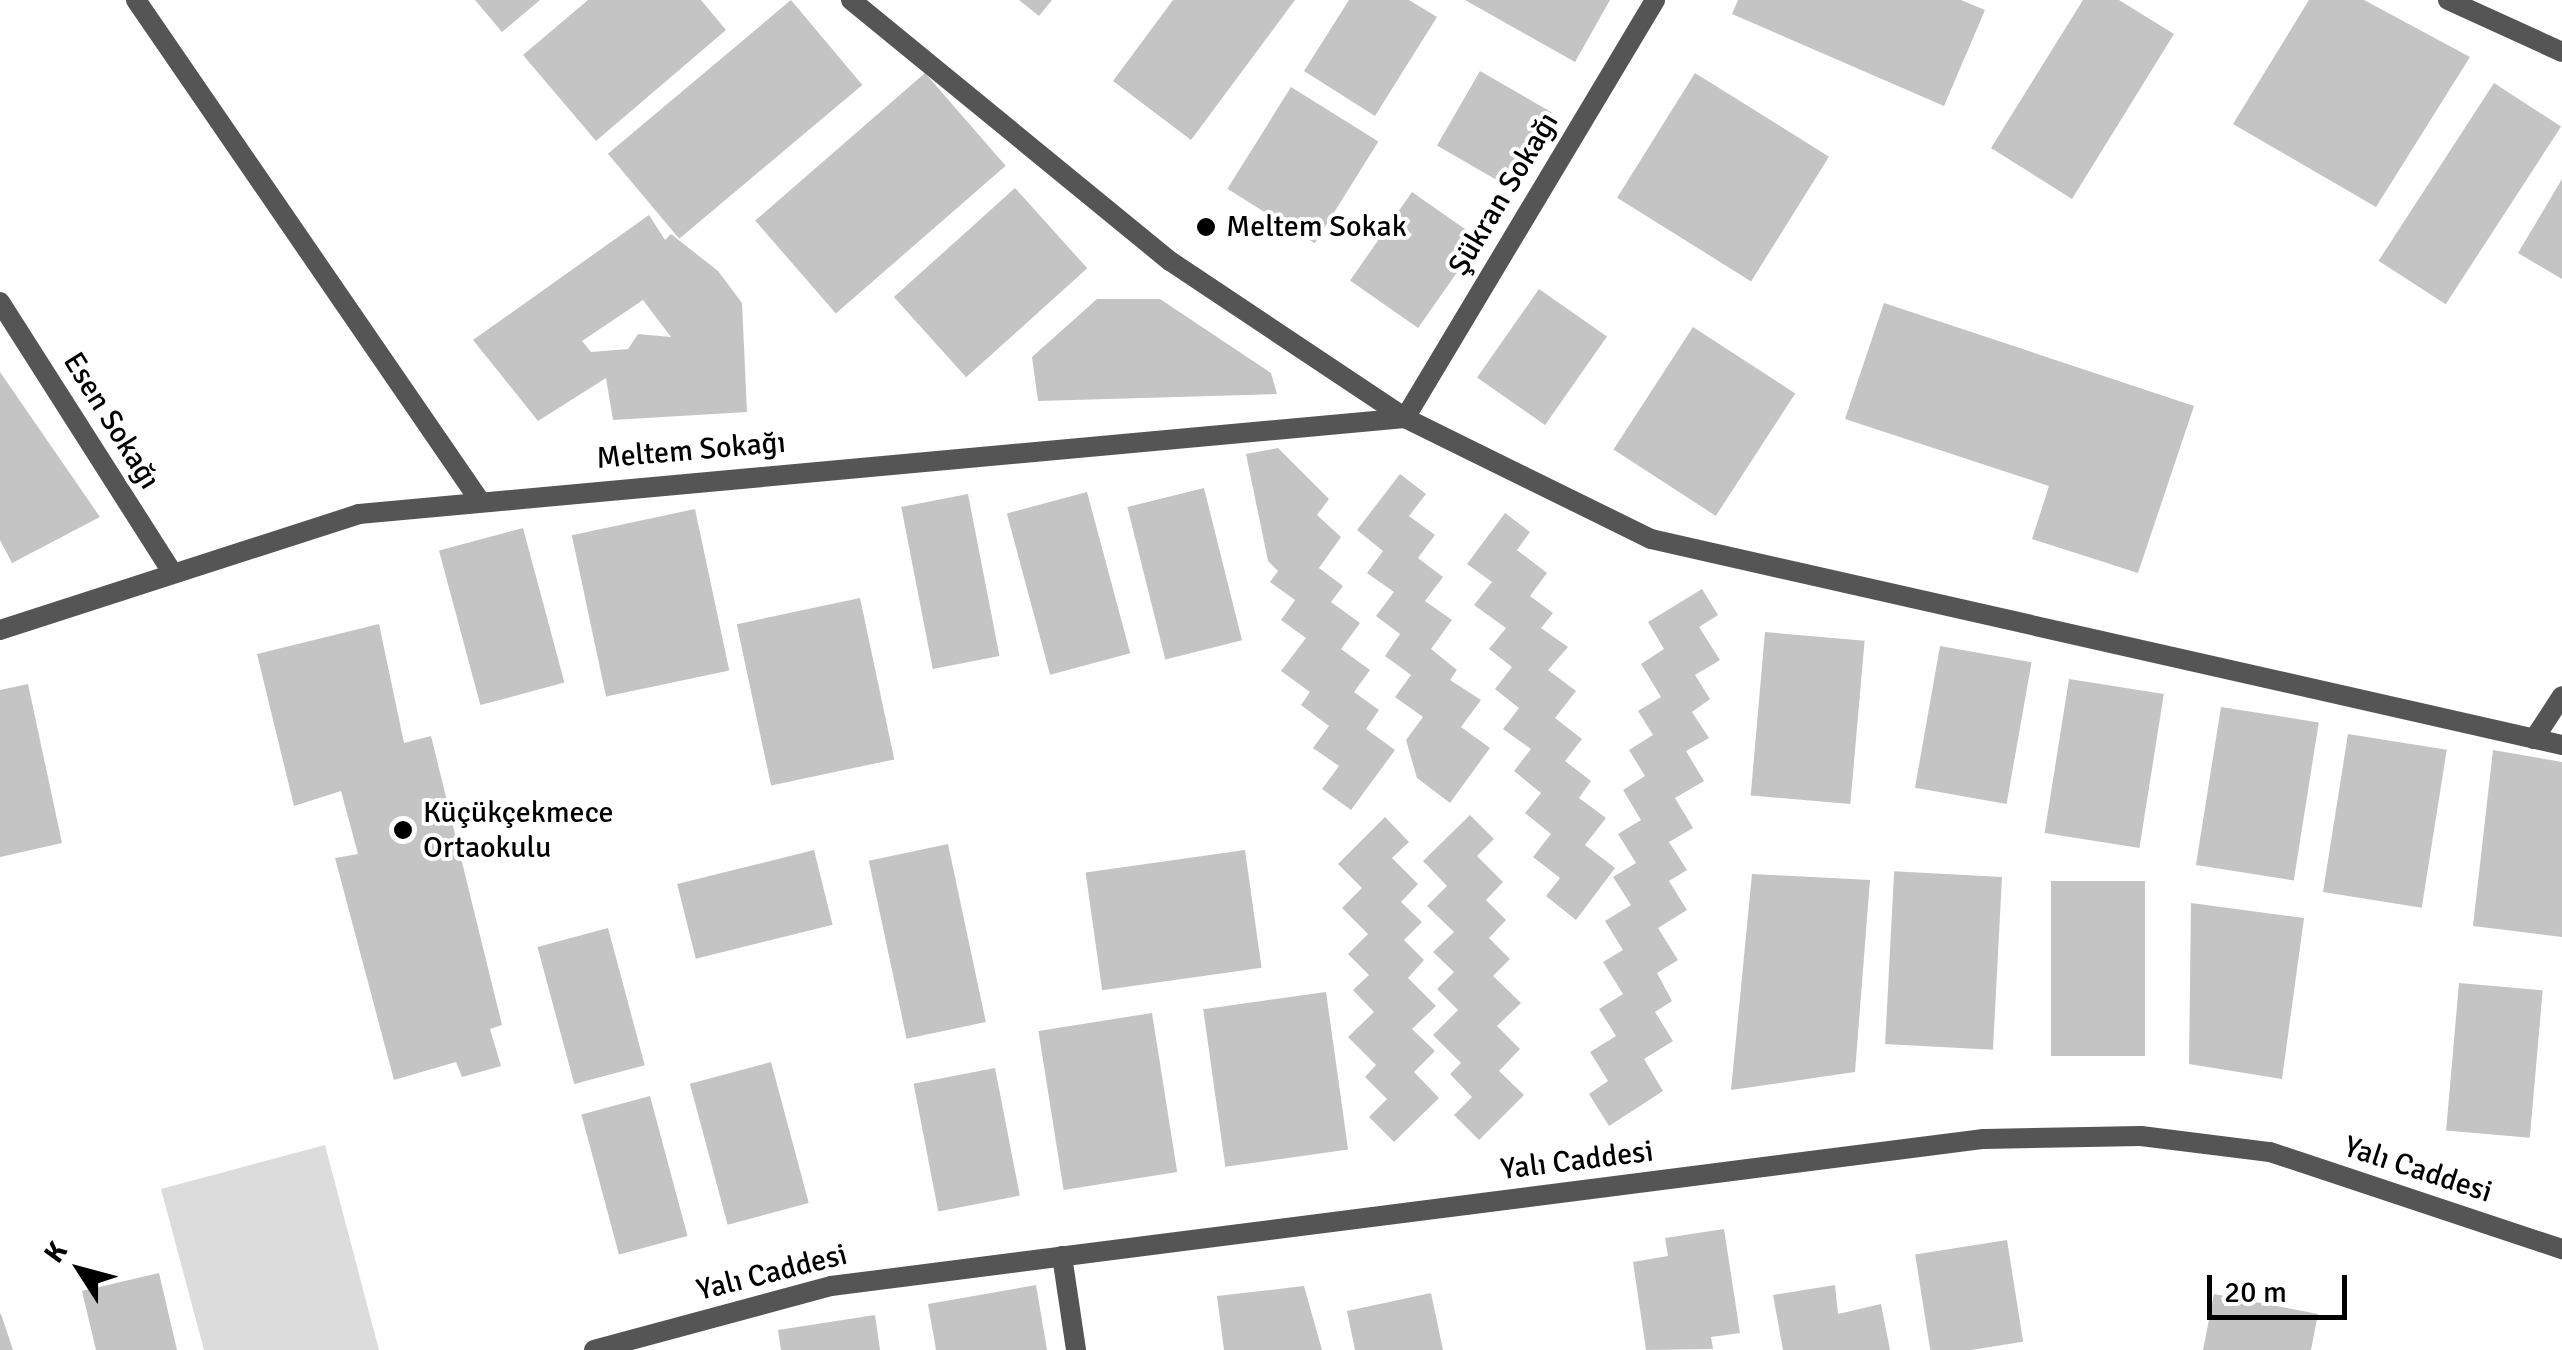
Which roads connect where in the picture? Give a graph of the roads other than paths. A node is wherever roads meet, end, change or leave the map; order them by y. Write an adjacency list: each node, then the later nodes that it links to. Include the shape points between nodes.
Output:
1 (136, 0): 8 (street)
2 (852, 0): 7 (street, via 1170,261)
3 (1655, 0): 7 (street, Şükran Sokağı)
4 (2448, 0): 5 (street)
5 (2562, 52)
6 (0, 302): 9 (street, Esen Sokağı)
7 (1405, 418): 8 (street, Meltem Sokağı); 12 (street, via 1651,539)
8 (480, 501): 9 (street, Meltem Sokağı, via 359,514)
9 (172, 572): 10 (street, Meltem Sokağı)
10 (0, 630)
11 (2562, 696): 12 (street)
12 (2534, 739): 13 (street)
13 (2562, 745)
14 (2562, 1248): 15 (street, Yalı Caddesi, via 2270,1152 2141,1136 1984,1139)
15 (1062, 1256): 16 (street, Yalı Caddesi, via 831,1286); 17 (street)
16 (594, 1350)
17 (1076, 1350)

